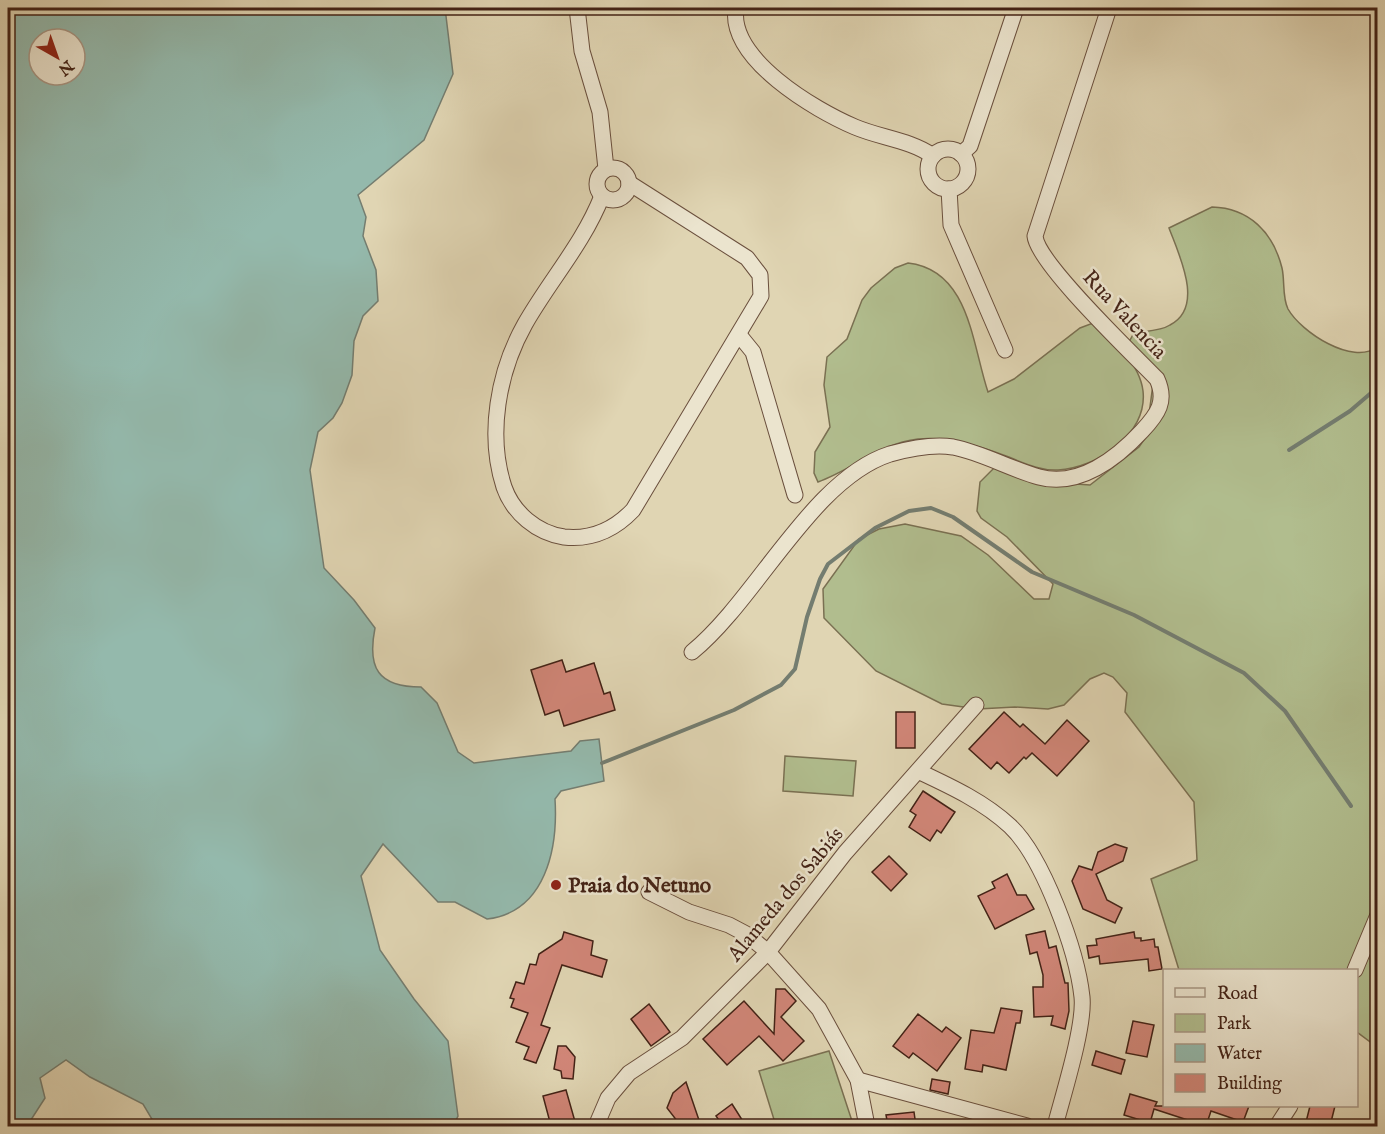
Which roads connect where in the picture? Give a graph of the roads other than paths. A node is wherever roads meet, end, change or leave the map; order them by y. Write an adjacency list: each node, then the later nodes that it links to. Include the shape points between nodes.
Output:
1 (577, 8): 7 (street, via 582,51 600,112)
2 (736, 8): 6 (street, via 737,31 746,48 794,93 856,128)
3 (1016, 8): 5 (street, via 970,146)
4 (1109, 8): 14 (street, Rua Valencia, via 1035,245 1157,379 1162,400 1158,413 1110,460 1076,476 1041,477 951,447 918,448 869,464 844,478 711,637)
5 (961, 154): 6 (street, via 946,149); 9 (street, via 966,160 966,176)
6 (933, 156): 9 (street, via 928,163 930,178 941,188)
7 (606, 169): 8 (street, via 618,169); 10 (street, via 597,179)
8 (628, 183): 10 (street, via 620,198); 11 (street, via 753,263 762,282 761,296)
9 (949, 189): 12 (street, via 951,225)
10 (602, 196): 11 (street, via 577,249 526,323 502,381 498,461 506,492 518,512 537,527 571,537 594,535 625,518)
11 (740, 336): 13 (street, via 753,352)
12 (1005, 350)
13 (795, 495)
14 (692, 652)
15 (976, 705): 16 (street, Alameda dos Sabiás)
16 (920, 772): 19 (street, Alameda dos Sabiás, via 845,854); 26 (street, via 983,804 1011,827 1030,850 1067,933 1082,998 1076,1043)
17 (649, 892): 19 (street, via 689,912 729,925)
18 (1377, 915): 20 (street)
19 (768, 952): 21 (street, via 819,1009); 23 (street, Alameda dos Sabiás, via 682,1038 629,1073 608,1098)
20 (1355, 969)
21 (858, 1080): 24 (street); 25 (street)
22 (1289, 1107): 27 (street)
23 (596, 1126)
24 (867, 1126)
25 (1027, 1126)
26 (1055, 1126)
27 (1277, 1126)

